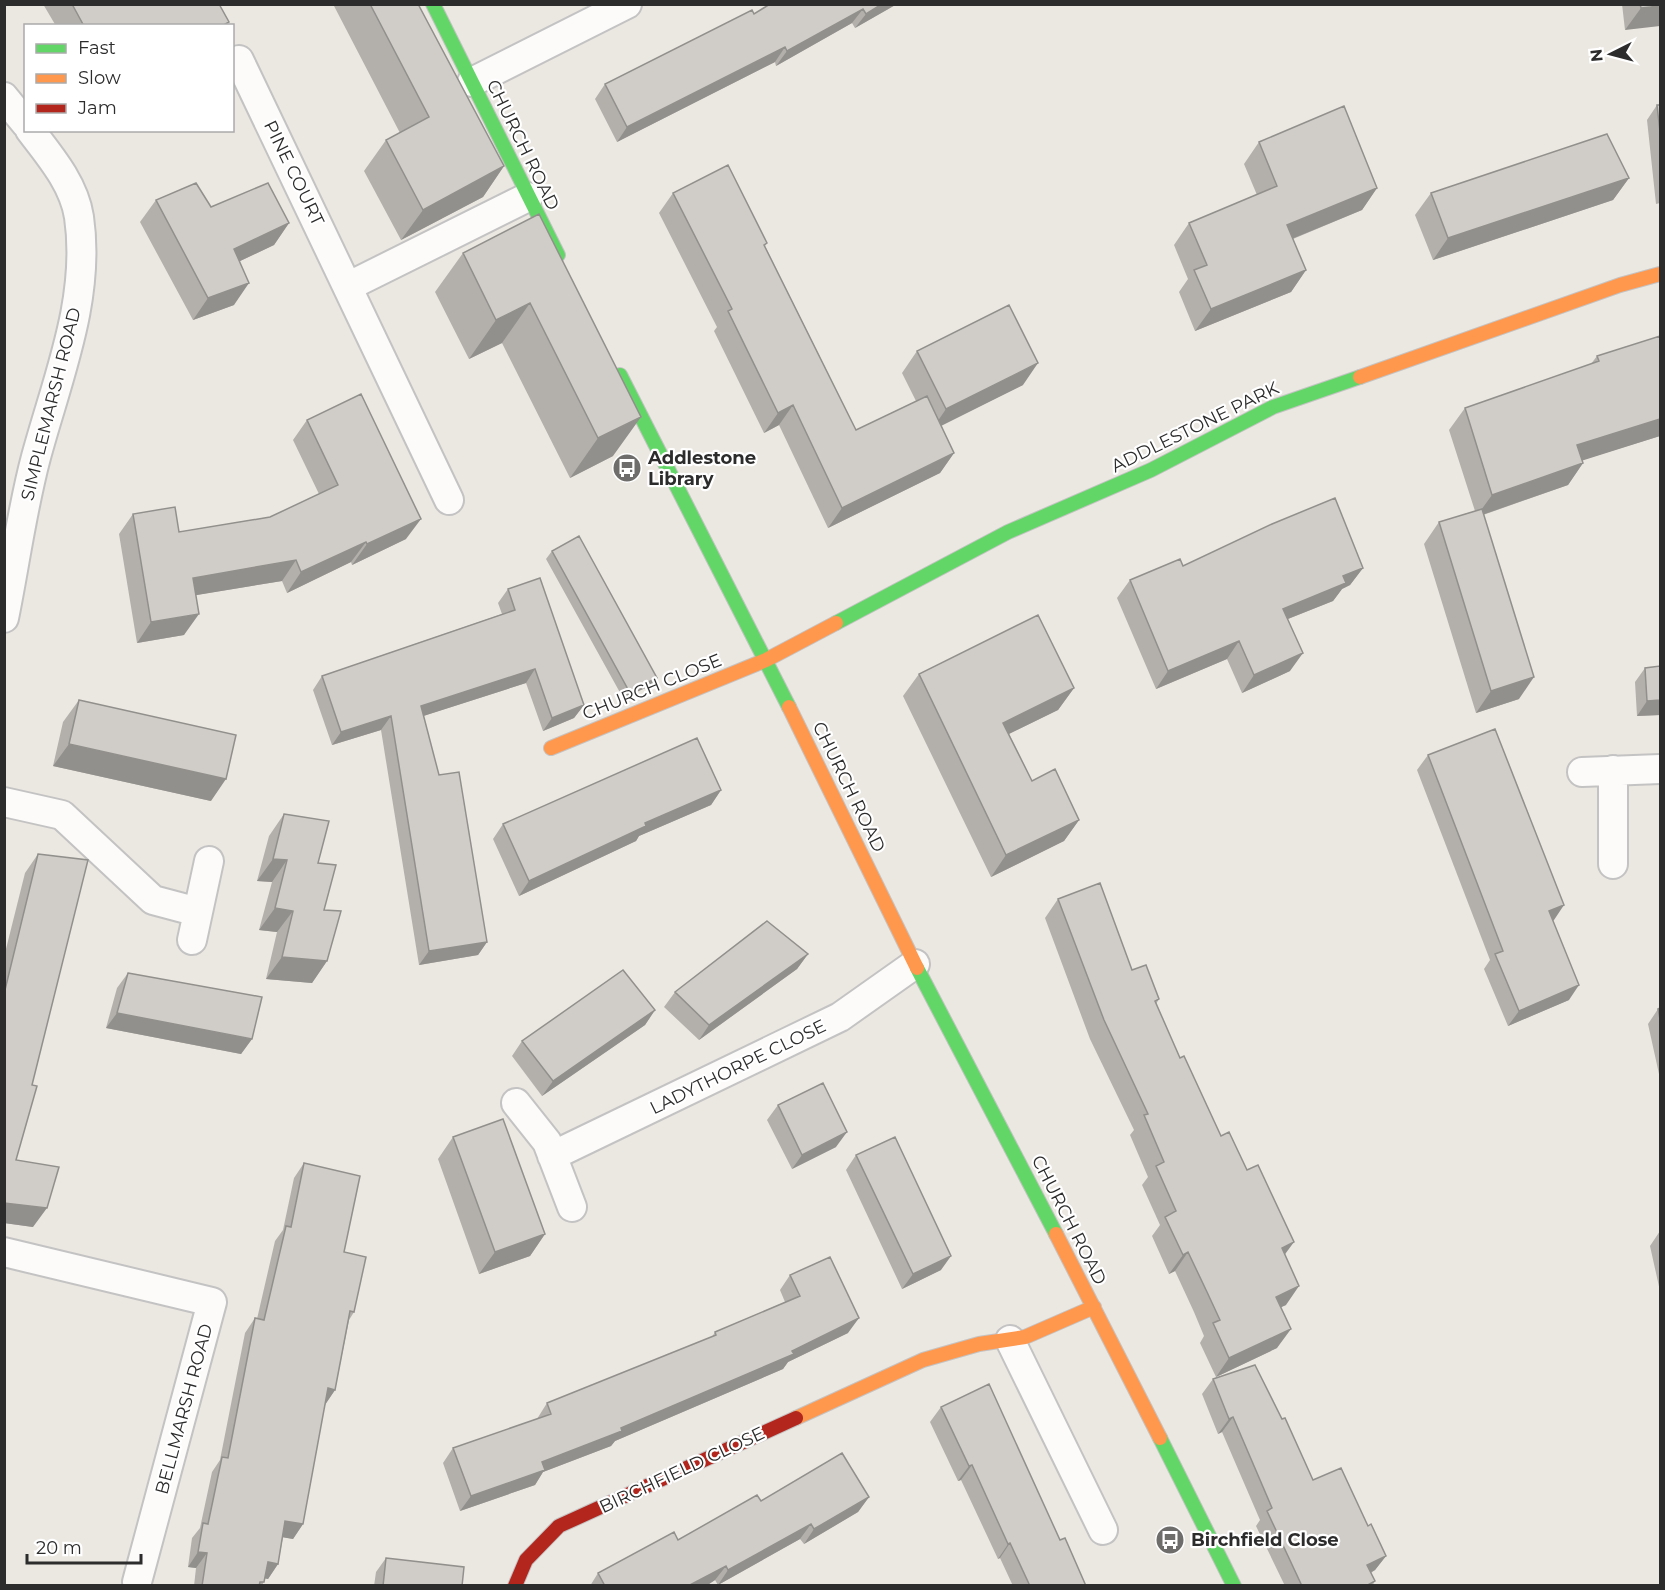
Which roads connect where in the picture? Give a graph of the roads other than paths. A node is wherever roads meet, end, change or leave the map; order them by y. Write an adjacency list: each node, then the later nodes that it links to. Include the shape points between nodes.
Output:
1 (432, 4): 4 (street, CHURCH ROAD)
2 (627, 4): 4 (street)
3 (239, 60): 11 (street, PINE COURT)
4 (472, 81): 8 (street, CHURCH ROAD)
5 (4, 97): 6 (street)
6 (24, 122)
7 (31, 132): 14 (street, SIMPLEMARSH ROAD, via 68,184 79,216 81,256 75,323 36,459)
8 (528, 197): 9 (street, CHURCH ROAD); 11 (street)
9 (566, 271)
10 (1660, 274): 15 (street, ADDLESTONE PARK, via 1273,407 1151,470 1008,532)
11 (349, 286): 13 (street, PINE COURT)
12 (615, 365): 15 (street, CHURCH ROAD)
13 (449, 500)
14 (4, 618)
15 (766, 660): 16 (street, CHURCH CLOSE); 25 (street, CHURCH ROAD)
16 (551, 748)
17 (1660, 769): 18 (street)
18 (1613, 770): 19 (street); 22 (street)
19 (1582, 772)
20 (4, 802): 23 (street, via 62,815 153,900)
21 (209, 861): 23 (street)
22 (1613, 864)
23 (198, 912): 24 (street)
24 (192, 940)
25 (915, 964): 27 (street, LADYTHORPE CLOSE, via 840,1017); 30 (street, CHURCH ROAD)
26 (516, 1103): 27 (street, via 547,1142)
27 (552, 1156): 28 (street)
28 (572, 1207)
29 (4, 1252): 33 (street, BELLMARSH ROAD, via 212,1302)
30 (1094, 1307): 31 (street, BIRCHFIELD CLOSE); 35 (street, CHURCH ROAD)
31 (1010, 1340): 32 (street); 34 (street, BIRCHFIELD CLOSE, via 979,1344 923,1360 559,1526 526,1560)
32 (1103, 1530)
33 (137, 1582)
34 (515, 1586)
35 (1233, 1586)

